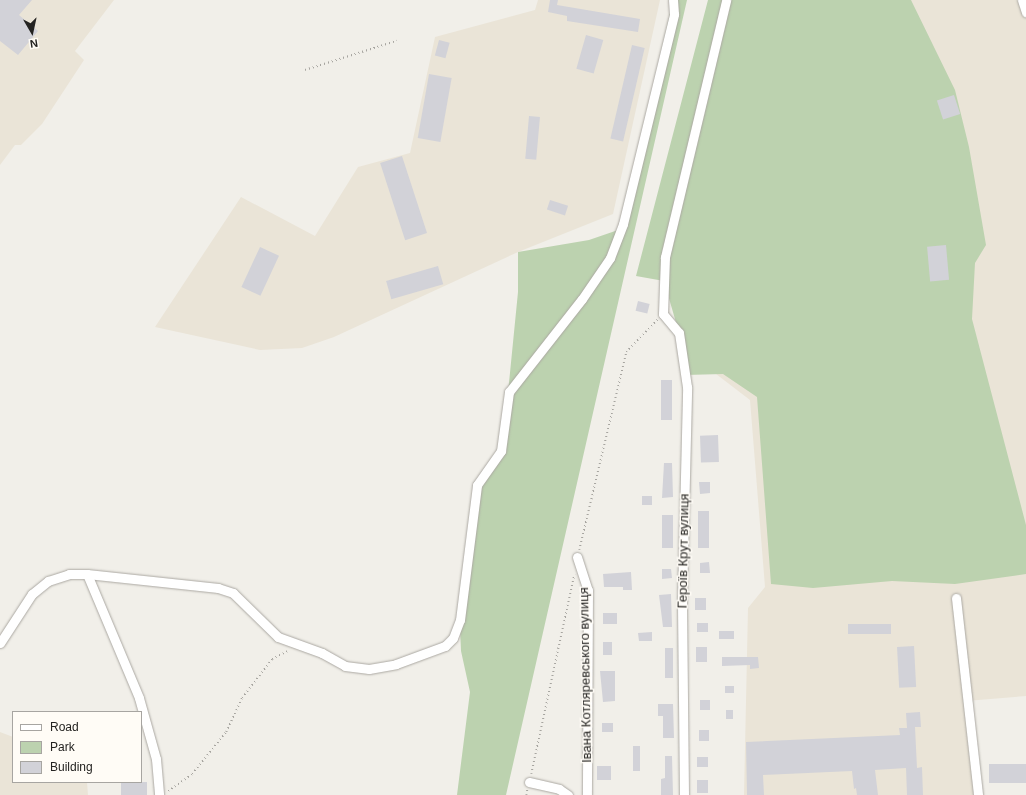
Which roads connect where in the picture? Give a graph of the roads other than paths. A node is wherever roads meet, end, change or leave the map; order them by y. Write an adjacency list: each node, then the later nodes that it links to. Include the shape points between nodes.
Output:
1 (673, 0): 6 (street, via 674,14 623,224 610,258 582,299 509,392 501,451 478,486 460,620 454,638 445,646 396,664 369,669 345,666 322,653 278,637 233,593 218,588)
2 (726, 0): 13 (street, Героїв Крут вулиця, via 665,257 663,314 679,334 687,387 682,599)
3 (1022, 0): 4 (street)
4 (1026, 12)
5 (577, 557): 12 (street, Івана Котляревського вулиця, via 588,590)
6 (87, 574): 8 (street, via 69,574 48,581 32,594); 10 (street, via 139,698 156,759)
7 (956, 598): 14 (street)
8 (0, 642)
9 (530, 782): 11 (street, via 559,789)
10 (159, 795)
11 (568, 795)
12 (587, 795)
13 (684, 795)
14 (978, 795)

